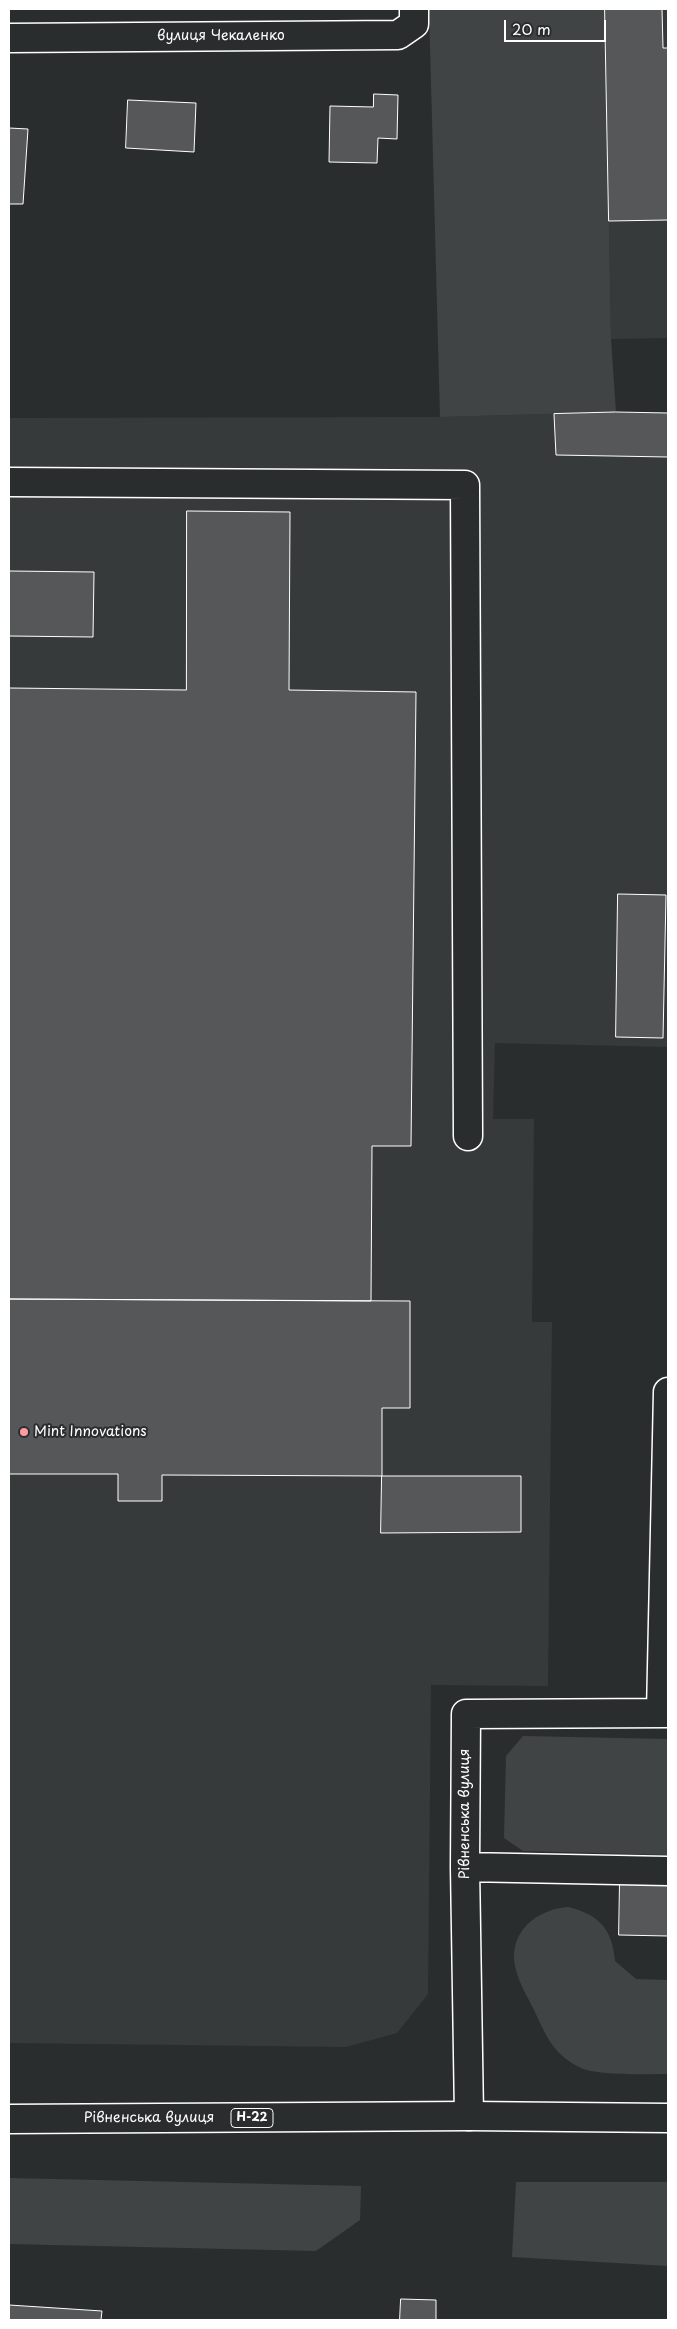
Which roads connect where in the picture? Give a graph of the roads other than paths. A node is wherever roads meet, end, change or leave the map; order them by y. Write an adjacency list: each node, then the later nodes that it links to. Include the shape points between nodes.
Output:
1 (414, 9): 2 (street, вулиця Чекаленко, via 414,24 398,35)
2 (9, 38)
3 (9, 482): 4 (street, via 465,485)
4 (468, 1136)
5 (668, 1392): 6 (street)
6 (664, 1713): 7 (street, Рівненська вулиця, via 466,1714)
7 (464, 1867): 8 (street); 9 (street, Рівненська вулиця)
8 (668, 1871)
9 (469, 2116): 10 (street, Рівненська вулиця / Н-22); 11 (street, Рівненська вулиця / Н-22)
10 (668, 2118)
11 (9, 2119)

